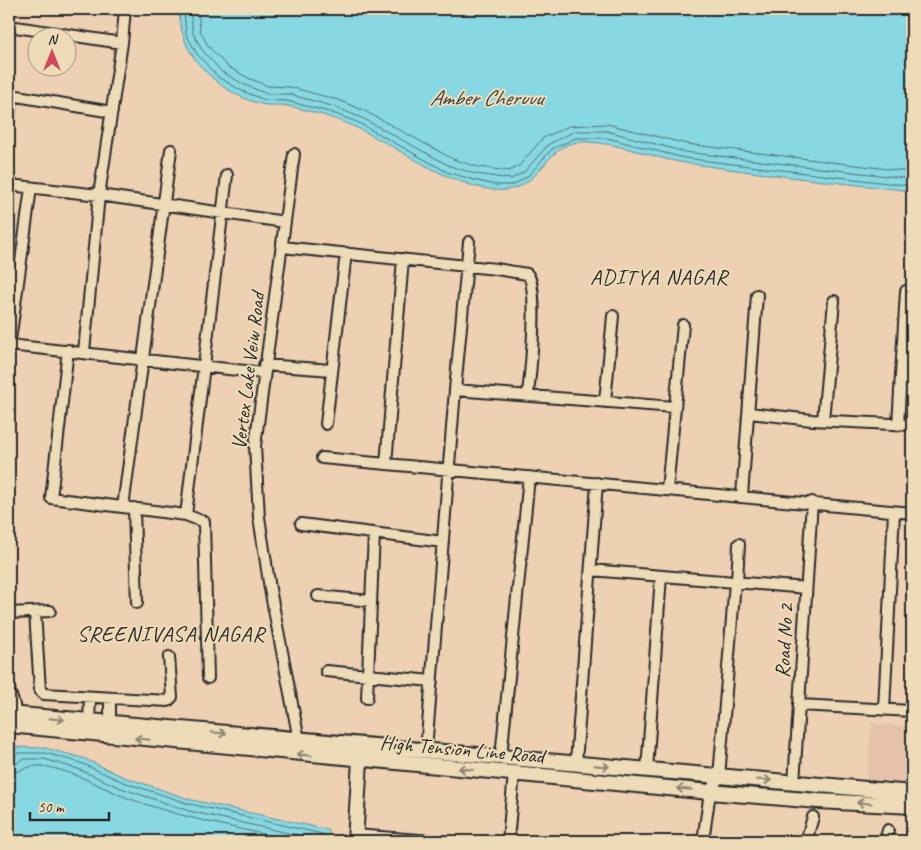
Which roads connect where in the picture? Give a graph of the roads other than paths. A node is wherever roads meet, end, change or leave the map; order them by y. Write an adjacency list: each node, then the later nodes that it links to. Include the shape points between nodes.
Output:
1 (125, 9): 3 (street)
2 (9, 26): 3 (street)
3 (122, 43): 4 (street)
4 (112, 112): 5 (street, via 11,95); 11 (street)
5 (9, 120)
6 (171, 150): 12 (street)
7 (294, 154): 14 (street, Vertex Lake Veiw Road)
8 (227, 175): 13 (street)
9 (9, 185): 10 (street)
10 (31, 188): 11 (street); 25 (street)
11 (99, 195): 12 (street); 27 (street)
12 (163, 205): 13 (street); 28 (street)
13 (222, 214): 14 (street); 29 (street)
14 (285, 222): 16 (street, Vertex Lake Veiw Road)
15 (469, 242): 19 (street)
16 (282, 248): 17 (street); 30 (street, Vertex Lake Veiw Road)
17 (346, 253): 18 (street); 31 (street)
18 (403, 259): 19 (street); 42 (street)
19 (466, 266): 32 (street); 33 (street, via 525,273 531,278 534,322)
20 (912, 291): 39 (street, via 906,292)
21 (757, 295): 36 (street)
22 (834, 301): 37 (street)
23 (613, 316): 34 (street)
24 (682, 325): 35 (street)
25 (9, 346): 26 (street)
26 (68, 350): 27 (street); 49 (street, via 51,498)
27 (84, 352): 28 (street)
28 (144, 358): 29 (street); 49 (street)
29 (204, 367): 30 (street); 53 (street)
30 (264, 369): 31 (street); 83 (street, Vertex Lake Veiw Road, via 255,446 259,517)
31 (332, 370): 38 (street)
32 (454, 390): 33 (street); 43 (street)
33 (528, 396): 34 (street)
34 (605, 402): 35 (street)
35 (674, 407): 46 (street)
36 (749, 413): 37 (street); 47 (street)
37 (823, 420): 39 (street)
38 (326, 424)
39 (898, 424): 40 (street)
40 (912, 426)
41 (322, 458): 42 (street)
42 (386, 464): 43 (street)
43 (448, 470): 44 (street); 56 (street)
44 (529, 477): 45 (street); 85 (street)
45 (597, 483): 46 (street); 58 (street)
46 (667, 490): 47 (street)
47 (742, 496): 48 (street)
48 (812, 502): 51 (street); 61 (street, Road No 2)
49 (123, 507): 50 (street)
50 (134, 508): 53 (street); 64 (street)
51 (894, 512): 52 (street); 78 (street)
52 (912, 513)
53 (186, 515): 71 (street, via 204,522)
54 (301, 524): 55 (street)
55 (374, 533): 56 (street); 63 (street)
56 (443, 542): 72 (street)
57 (739, 544): 60 (street)
58 (591, 570): 59 (street); 87 (street)
59 (661, 576): 60 (street); 88 (street)
60 (736, 582): 61 (street); 90 (street)
61 (806, 588): 77 (street, Road No 2)
62 (318, 596): 63 (street)
63 (371, 601): 70 (street)
64 (137, 603)
65 (50, 611): 66 (street)
66 (35, 612): 67 (street); 74 (street, via 41,692)
67 (9, 613)
68 (169, 657): 76 (street, via 172,697 168,701)
69 (326, 670): 70 (street)
70 (368, 675): 72 (street); 75 (street)
71 (208, 678)
72 (432, 680): 84 (street)
73 (9, 690): 80 (street)
74 (90, 698): 76 (street); 81 (street)
75 (367, 698)
76 (110, 699): 82 (street)
77 (799, 705): 78 (street); 91 (street, Road No 2)
78 (884, 709): 79 (street)
79 (912, 711)
80 (12, 720): 81 (main road, High Tension Line Road, one-way to 81); 86 (main road, High Tension Line Road, one-way to 80)
81 (89, 722): 82 (main road, High Tension Line Road)
82 (110, 724): 83 (main road, High Tension Line Road, one-way to 83)
83 (299, 740): 84 (main road, High Tension Line Road)
84 (426, 750): 85 (main road, High Tension Line Road)
85 (501, 757): 87 (main road, High Tension Line Road)
86 (360, 760): 89 (main road, High Tension Line Road, one-way to 86); 97 (main road)
87 (576, 763): 88 (main road, High Tension Line Road, one-way to 88)
88 (646, 770): 90 (main road, High Tension Line Road)
89 (514, 773): 92 (main road, High Tension Line Road, one-way to 89); 99 (street)
90 (720, 777): 91 (main road, High Tension Line Road, one-way to 91); 92 (street)
91 (794, 783): 93 (main road, High Tension Line Road)
92 (710, 792): 94 (main road, High Tension Line Road, one-way to 92); 100 (street)
93 (912, 793)
94 (912, 806)
95 (813, 817): 101 (street)
96 (888, 830): 102 (street)
97 (355, 838): 98 (street)
98 (432, 841)
99 (508, 841)
100 (703, 841)
101 (806, 841)
102 (885, 841)

